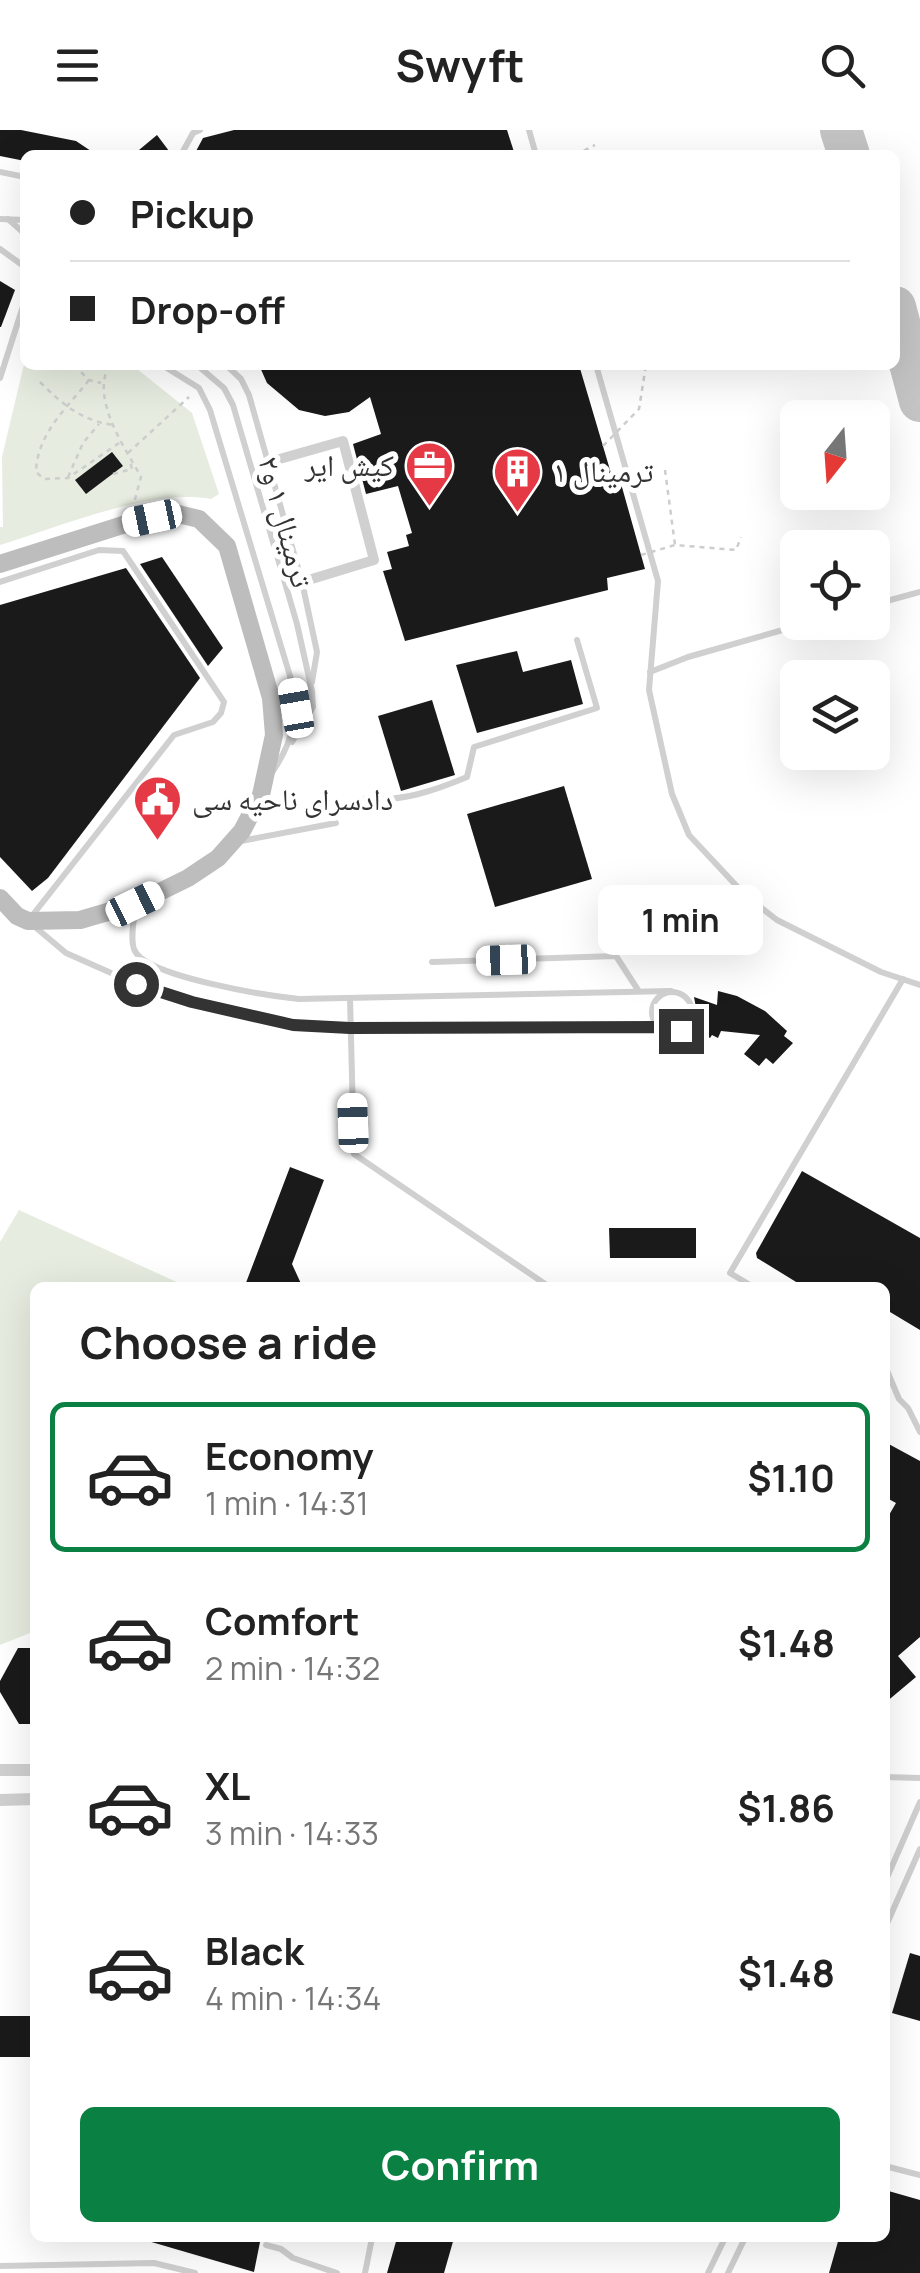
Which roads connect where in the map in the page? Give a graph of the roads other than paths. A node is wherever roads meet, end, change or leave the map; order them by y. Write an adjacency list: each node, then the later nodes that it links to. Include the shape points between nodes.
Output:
1 (200, 130): 2 (lane)
2 (184, 150)
3 (20, 316): 8 (lane)
4 (170, 370): 19 (lane, via 199,388 224,448 290,676 296,708)
5 (203, 370): 18 (lane, via 233,405)
6 (231, 370): 9 (lane, ترمینال ۱ و۲, via 249,395)
7 (597, 370): 17 (lane, via 658,581)
8 (0, 378)
9 (269, 462): 12 (lane, ترمینال ۱ و۲); 12 (street, via 344,441 374,560)
10 (0, 564): 20 (main road, via 129,523 174,513 198,519 227,546 271,698 274,734)
11 (0, 582): 26 (lane, via 99,550 123,551 224,702 213,722 174,736)
12 (302, 582): 18 (lane, ترمینال ۱ و۲, via 317,652)
13 (920, 592): 14 (lane)
14 (890, 600)
15 (780, 631): 17 (lane)
16 (577, 640): 21 (lane, via 597,708 474,747 467,778 383,801)
17 (650, 672): 28 (lane, via 672,794 689,835 777,920)
18 (312, 688): 19 (lane, ترمینال ۱ و۲, via 312,707)
19 (289, 747): 20 (lane, ترمینال ۱ و۲)
20 (264, 784): 23 (main road)
21 (366, 798)
22 (336, 823): 23 (lane)
23 (235, 842): 25 (main road, via 188,878)
24 (0, 898): 26 (main road)
25 (135, 904): 26 (main road, via 80,920); 32 (lane, via 133,945 140,958 241,992)
26 (28, 921): 34 (lane, via 66,953 136,984 293,1025)
27 (432, 962): 30 (lane, via 616,956)
28 (903, 979): 29 (lane); 36 (lane, via 730,1273)
29 (920, 985)
30 (639, 991): 31 (lane); 32 (lane)
31 (672, 991): 33 (lane, via 653,1005); 33 (lane, via 691,1003 692,1019 673,1033)
32 (350, 998): 34 (lane)
33 (658, 1027): 34 (lane)
34 (350, 1028): 35 (lane, via 354,1154)
35 (542, 1282)
36 (745, 1282)
37 (890, 1378): 38 (lane)
38 (920, 1432)
39 (0, 1770): 40 (street)
40 (30, 1770)
41 (890, 1777): 42 (lane)
42 (920, 1778)
43 (0, 1800): 44 (street)
44 (30, 1800)
45 (920, 1802): 47 (lane)
46 (920, 1849): 48 (lane)
47 (890, 1871)
48 (890, 1917)
49 (890, 2167): 50 (lane)
50 (920, 2175)
51 (371, 2242): 58 (lane)
52 (723, 2242): 59 (lane)
53 (743, 2242): 60 (lane)
54 (266, 2245): 57 (lane)
55 (0, 2266): 56 (lane, via 154,2263)
56 (195, 2273)
57 (337, 2273)
58 (365, 2273)
59 (708, 2273)
60 (728, 2273)

